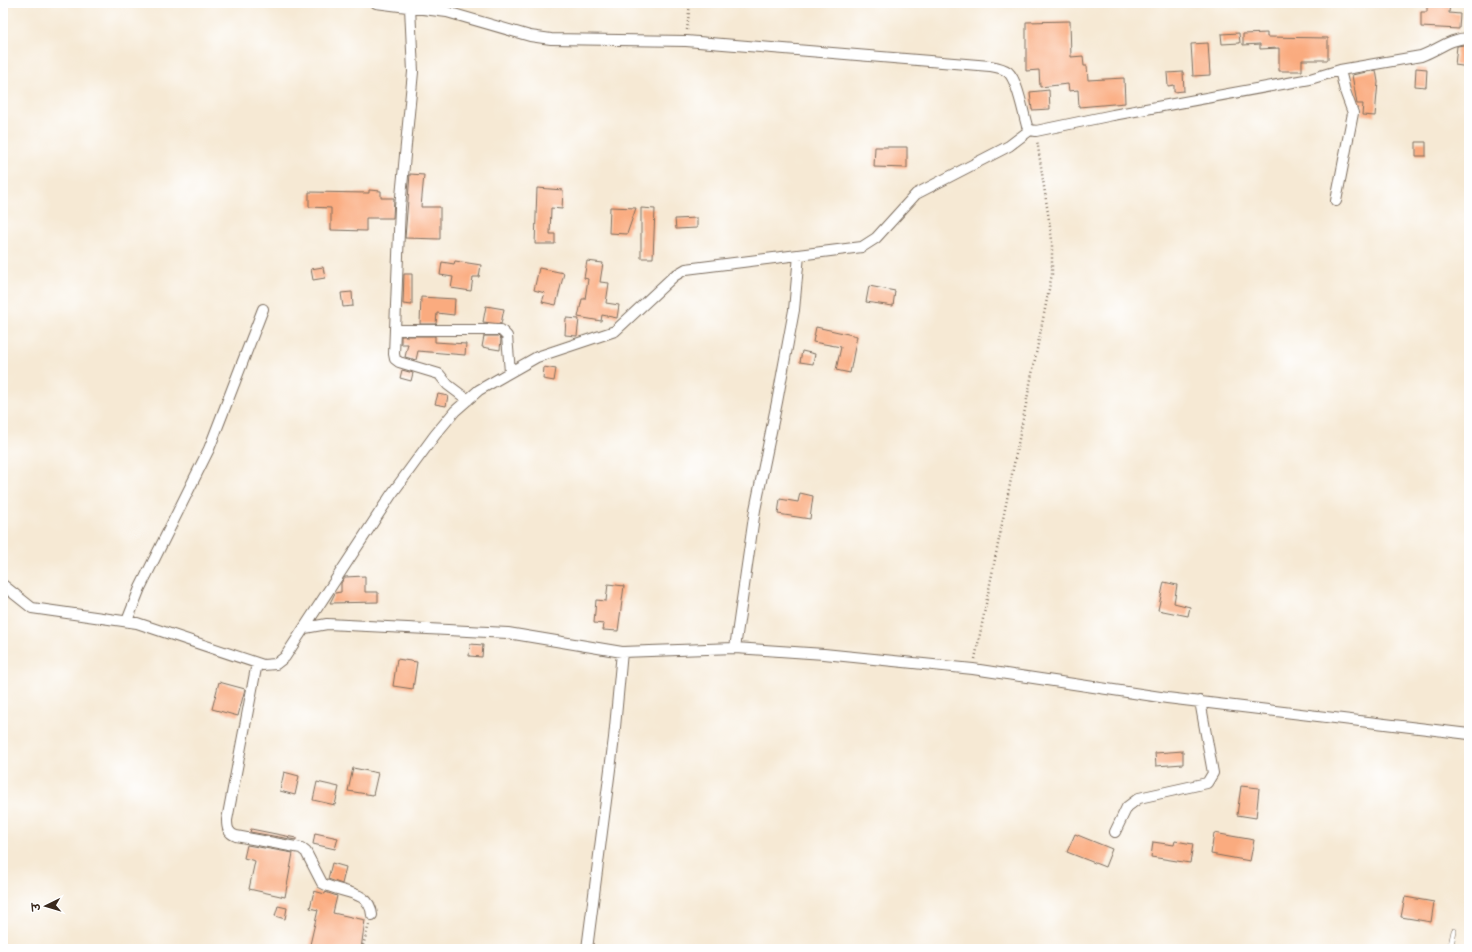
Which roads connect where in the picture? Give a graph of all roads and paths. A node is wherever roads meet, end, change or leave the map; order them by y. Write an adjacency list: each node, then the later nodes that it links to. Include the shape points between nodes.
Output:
1 (376, 3): 3 (street)
2 (690, 3): 5 (path)
3 (410, 7): 5 (street, via 447,12 530,36); 11 (street, via 413,72 400,207)
4 (1469, 38): 6 (street, via 1453,40 1421,56)
5 (686, 41): 7 (street, via 999,68 1006,71 1015,82 1027,126)
6 (1340, 70): 7 (street, via 1310,79); 8 (street, via 1353,113)
7 (1033, 131): 9 (street, via 916,194 869,244); 20 (path, via 1052,240 1052,274)
8 (1336, 202)
9 (799, 255): 12 (street, via 686,269 615,331 536,357); 17 (street, via 794,310 755,510)
10 (262, 309): 15 (street, via 211,442 140,588)
11 (396, 330): 12 (street, via 501,330 507,336); 13 (street, via 396,359 399,362 439,374 448,385)
12 (510, 372): 13 (street, via 479,390)
13 (468, 400): 16 (street, via 443,424 391,495 340,570)
14 (3, 585): 15 (street, via 32,608)
15 (127, 621): 19 (street, via 160,629)
16 (305, 628): 18 (street, via 327,624 508,633); 19 (street, via 280,661 269,665)
17 (735, 648): 18 (street); 20 (street)
18 (622, 652): 27 (street)
19 (256, 663): 24 (street, via 227,828 236,836 301,848 306,852 322,883 361,896 371,907)
20 (973, 669): 21 (street)
21 (1205, 702): 22 (street); 23 (street, via 1213,773 1211,779 1207,783 1139,798 1127,807)
22 (1469, 734)
23 (1115, 832)
24 (372, 915): 26 (path)
25 (1454, 931): 28 (lane)
26 (362, 949)
27 (588, 949)
28 (1450, 949)

